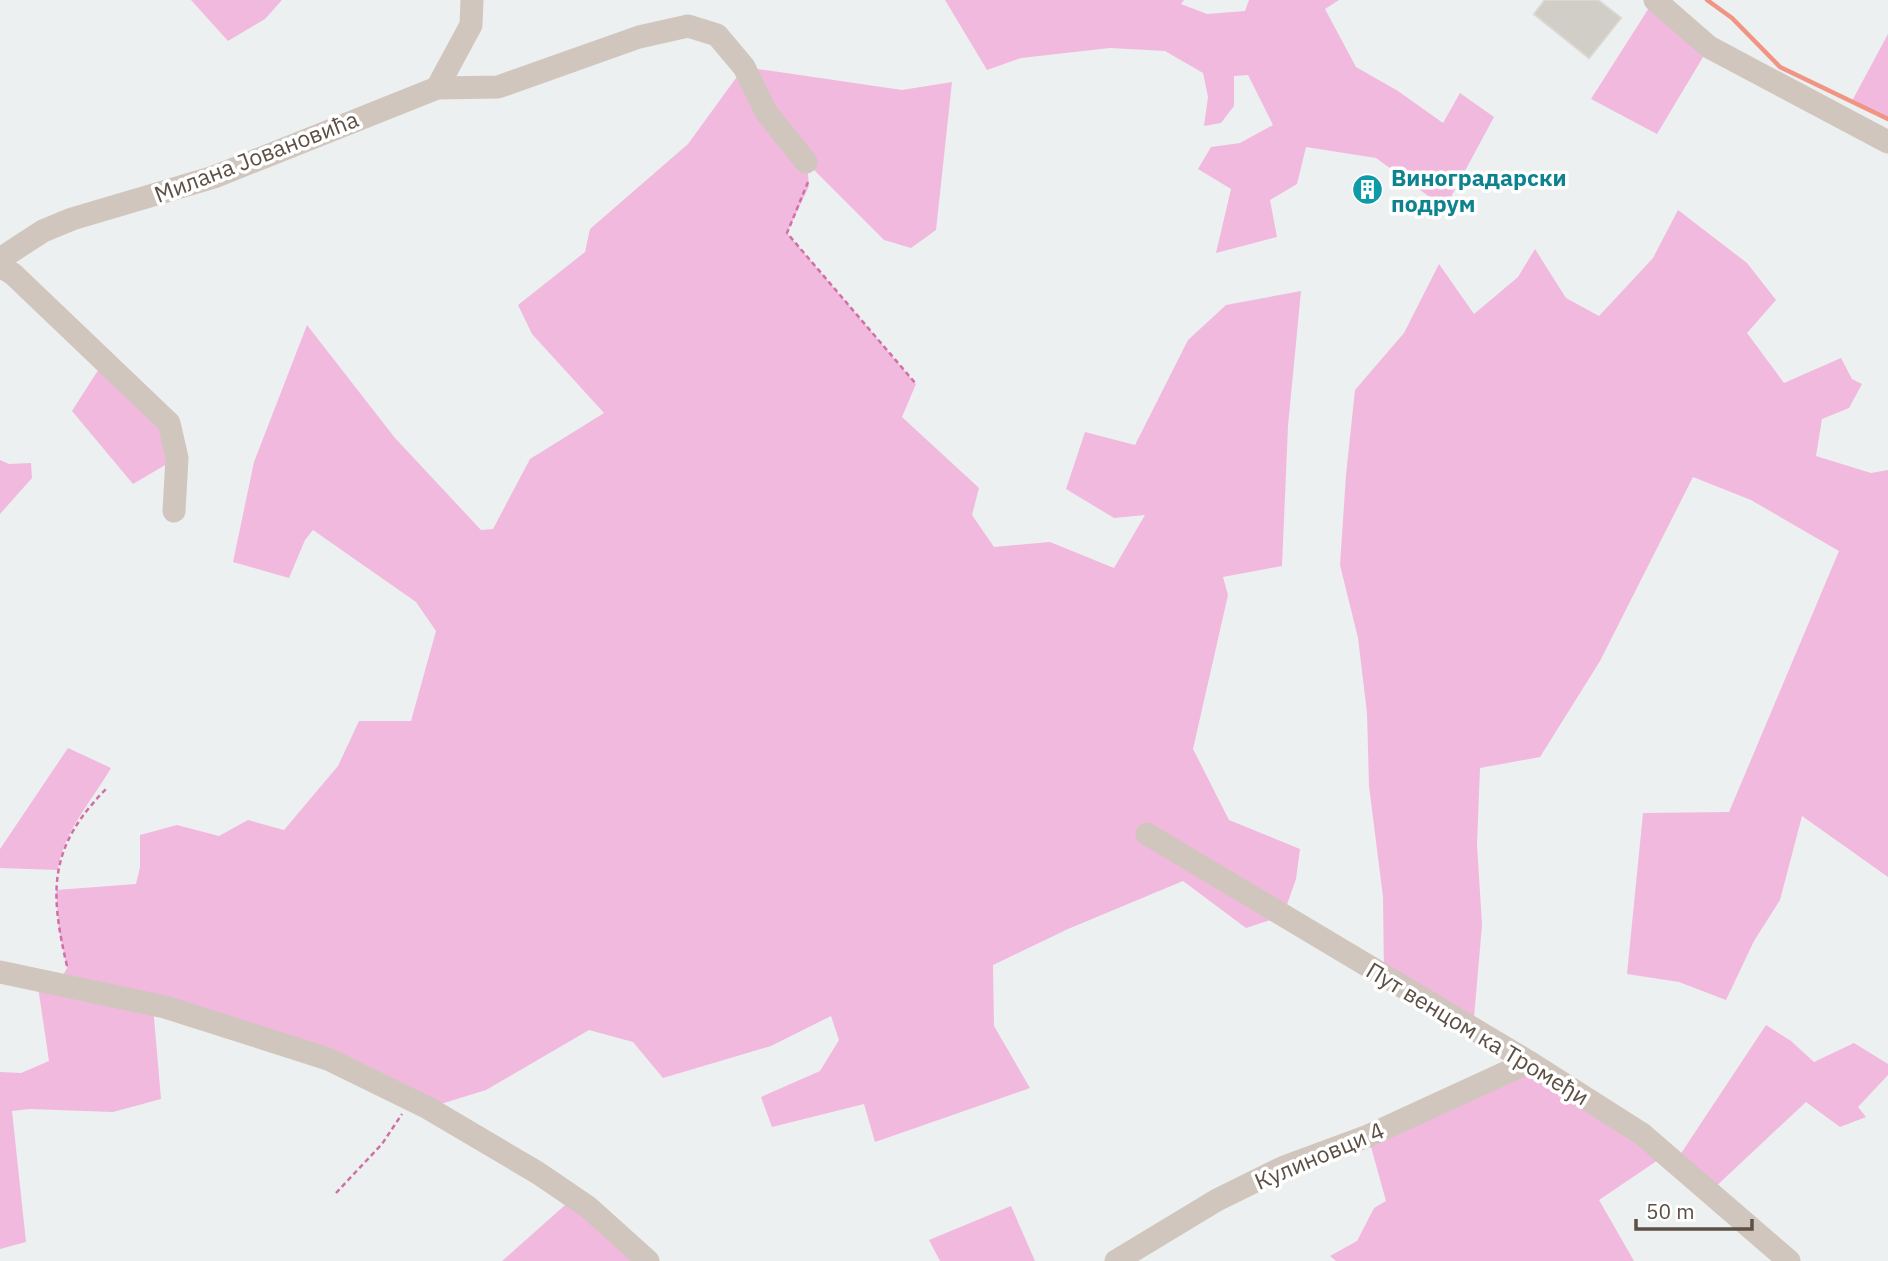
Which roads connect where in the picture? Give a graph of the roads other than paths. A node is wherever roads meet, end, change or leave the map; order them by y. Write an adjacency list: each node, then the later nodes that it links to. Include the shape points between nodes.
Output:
1 (472, 0): 3 (street, via 471,25)
2 (1656, 0): 4 (street, via 1710,47)
3 (437, 88): 5 (street, via 498,87 639,37 688,26 717,35 744,67 766,112); 6 (street, Милана Јовановића, via 214,177 72,219 43,231)
4 (1888, 142)
5 (806, 162)
6 (0, 259)
7 (0, 266): 8 (street, via 169,423 177,458)
8 (174, 511)
9 (1147, 834): 11 (street, Пут венцом ка Тромеђи)
10 (0, 972): 12 (street, via 165,1007 328,1059 410,1099 538,1173 588,1207)
11 (1529, 1062): 13 (street, Кулиновци 4, via 1368,1136 1284,1167 1217,1200); 14 (street, Пут венцом ка Тромеђи, via 1642,1134)
12 (648, 1261)
13 (1116, 1261)
14 (1789, 1261)

